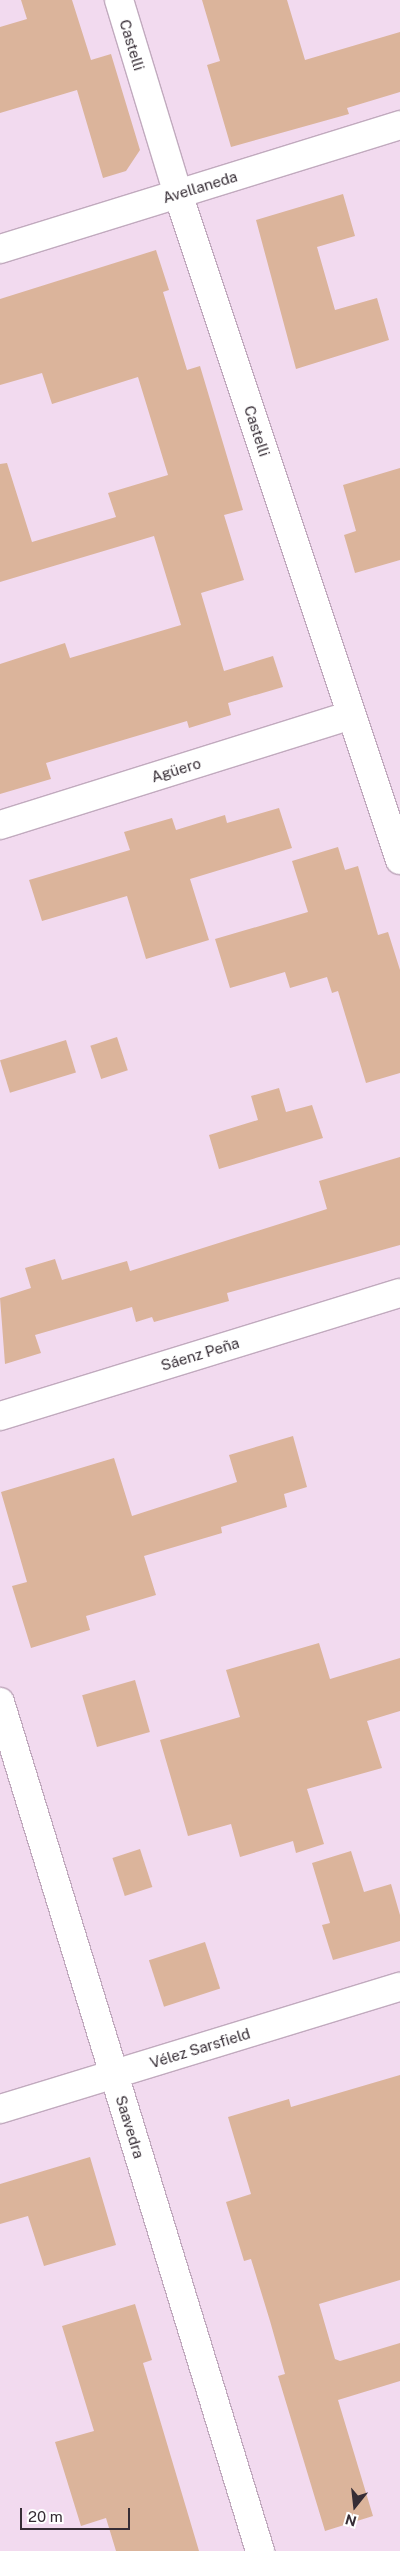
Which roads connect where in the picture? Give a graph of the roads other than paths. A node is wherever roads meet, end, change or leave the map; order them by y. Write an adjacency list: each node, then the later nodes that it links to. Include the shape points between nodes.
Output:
1 (119, 0): 3 (street, Castelli)
2 (400, 125): 3 (street, Avellaneda)
3 (178, 194): 4 (street, Avellaneda); 5 (street, Castelli)
4 (0, 249)
5 (351, 715): 6 (street, Castelli); 7 (street, Agüero)
6 (389, 787): 8 (street, Castelli)
7 (0, 825)
8 (400, 860)
9 (400, 1293): 10 (street, Sáenz Peña)
10 (0, 1416)
11 (0, 1702): 13 (street, Saavedra)
12 (400, 1987): 13 (street, Vélez Sarsfield)
13 (114, 2074): 14 (street, Vélez Sarsfield); 15 (street, Saavedra)
14 (0, 2109)
15 (260, 2551)

